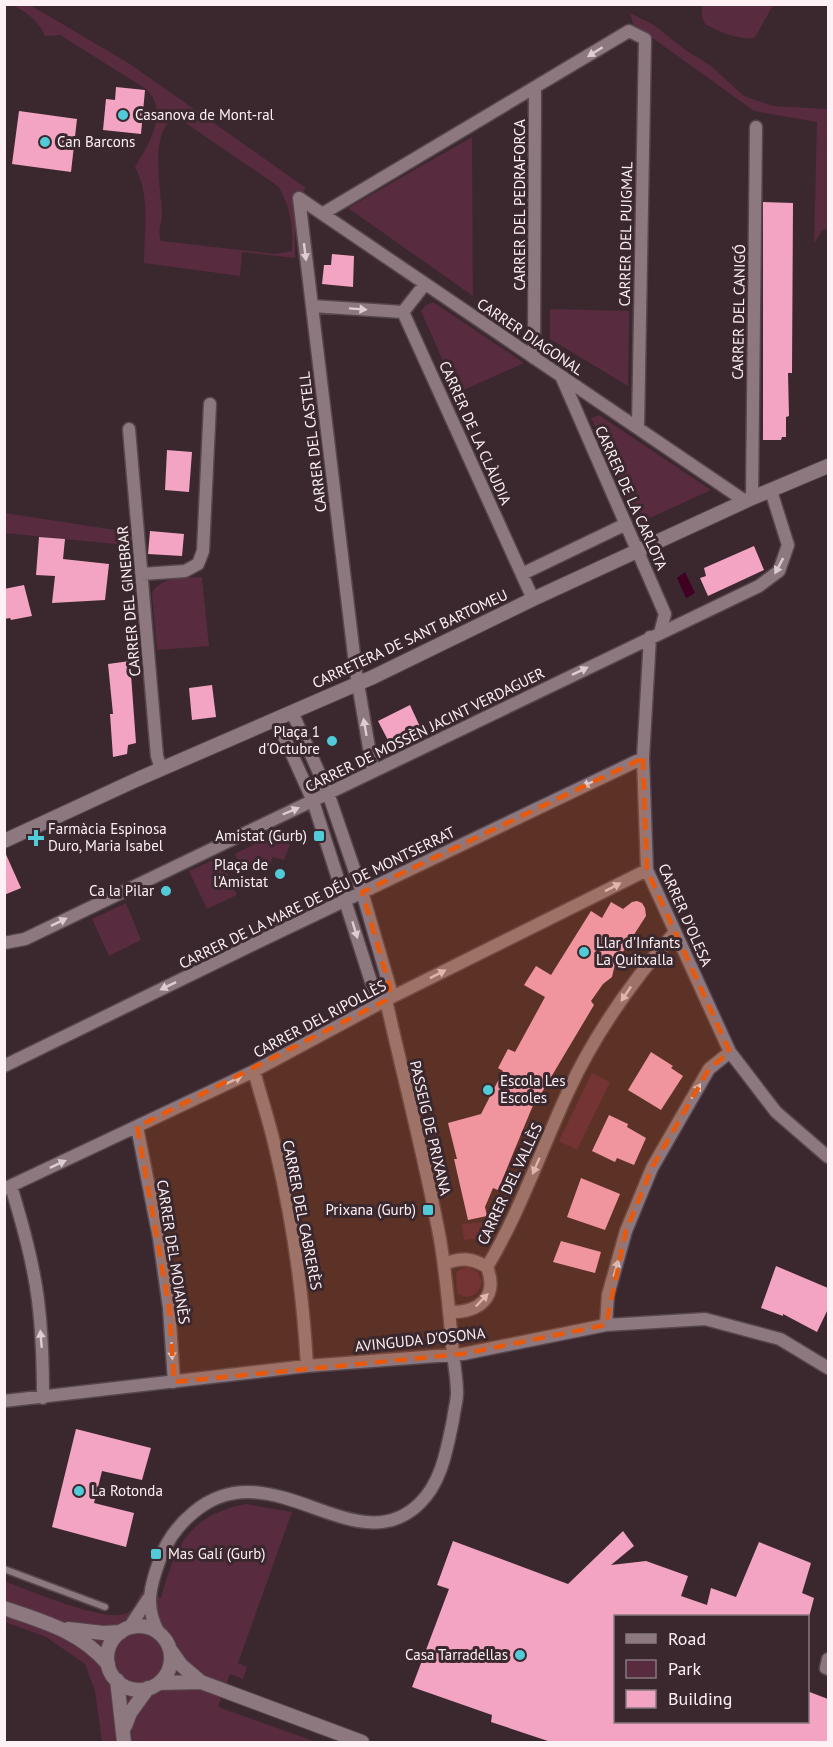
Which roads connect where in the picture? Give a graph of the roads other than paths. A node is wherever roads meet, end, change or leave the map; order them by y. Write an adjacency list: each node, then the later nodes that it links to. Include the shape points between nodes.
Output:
1 (535, 88): 4 (street); 8 (street, CARRER DEL PEDRAFORCA); 11 (street, CARRER DEL PUIGMAL, one-way to 1, via 645,39 629,31)
2 (756, 127): 15 (street, CARRER DEL CANIGÓ)
3 (299, 198): 4 (street, CARRER DIAGONAL); 6 (street, CARRER DEL CASTELL, one-way to 6)
4 (322, 214): 5 (street, CARRER DIAGONAL)
5 (425, 284): 7 (street); 8 (street, CARRER DIAGONAL)
6 (312, 306): 7 (street, one-way to 7); 22 (street, CARRER DEL CASTELL)
7 (404, 312): 19 (street, CARRER DE LA CLÀUDIA)
8 (534, 358): 9 (street, CARRER DIAGONAL)
9 (561, 376): 11 (street, CARRER DIAGONAL); 16 (street, CARRER DE LA CARLOTA)
10 (210, 404): 18 (street, via 202,551 198,564 185,571)
11 (638, 428): 15 (street, CARRER DIAGONAL)
12 (129, 429): 18 (street, CARRER DEL GINEBRAR)
13 (828, 466): 14 (street, CARRETERA DE SANT BARTOMEU)
14 (771, 491): 15 (street, CARRETERA DE SANT BARTOMEU); 21 (street, CARRER DE MOSSÈN JACINT VERDAGUER, one-way to 21, via 788,545 779,571 759,586)
15 (749, 500): 17 (street, CARRETERA DE SANT BARTOMEU)
16 (626, 524): 17 (street, CARRER DE LA CARLOTA); 19 (street)
17 (638, 551): 20 (street, CARRETERA DE SANT BARTOMEU); 21 (street, CARRER DE LA CARLOTA, via 665,614)
18 (142, 574): 26 (street, CARRER DEL GINEBRAR)
19 (522, 574): 20 (street, CARRER DE LA CLÀUDIA)
20 (534, 599): 22 (street, CARRETERA DE SANT BARTOMEU)
21 (655, 635): 25 (street, CARRER D'OLESA); 27 (street, CARRER DE MOSSÈN JACINT VERDAGUER, one-way to 21)
22 (357, 683): 23 (street, CARRETERA DE SANT BARTOMEU); 27 (street, one-way to 22)
23 (292, 712): 24 (street, CARRETERA DE SANT BARTOMEU); 28 (street, PASSEIG DE PRIXANA)
24 (276, 719): 26 (street, CARRETERA DE SANT BARTOMEU); 29 (street, PASSEIG DE PRIXANA)
25 (643, 758): 31 (street, CARRER D'OLESA); 32 (street, CARRER DE LA MARE DE DÉU DE MONTSERRAT, one-way to 32)
26 (161, 769): 30 (street, CARRETERA DE SANT BARTOMEU)
27 (373, 771): 28 (street, CARRER DE MOSSÈN JACINT VERDAGUER)
28 (328, 794): 29 (street, CARRER DE MOSSÈN JACINT VERDAGUER); 32 (street, PASSEIG DE PRIXANA)
29 (313, 801): 33 (street, PASSEIG DE PRIXANA); 35 (street, CARRER DE MOSSÈN JACINT VERDAGUER, one-way to 29, via 25,939)
30 (4, 841)
31 (647, 870): 34 (street, CARRER D'OLESA); 36 (street, CARRER DEL RIPOLLÈS, one-way to 31)
32 (362, 892): 33 (street, CARRER DE LA MARE DE DÉU DE MONTSERRAT); 36 (street, PASSEIG DE PRIXANA, via 390,988)
33 (346, 901): 36 (street, PASSEIG DE PRIXANA, one-way to 36, via 374,991); 38 (street, CARRER DE LA MARE DE DÉU DE MONTSERRAT, one-way to 38)
34 (675, 932): 37 (street, CARRER D'OLESA); 44 (street, CARRER DEL VALLÈS, one-way to 44, via 640,973 592,1048 568,1091 506,1234)
35 (4, 943)
36 (386, 1000): 39 (street, CARRER DEL RIPOLLÈS); 43 (street, PASSEIG DE PRIXANA)
37 (730, 1052): 41 (street, CARRER D'OLESA, via 776,1112); 46 (street, one-way to 37, via 608,1296 627,1231 652,1168 709,1070)
38 (4, 1066)
39 (254, 1071): 40 (street, CARRER DEL RIPOLLÈS, one-way to 39); 48 (street, CARRER DEL CABRERÈS, via 294,1238)
40 (137, 1127): 42 (street, CARRER DEL RIPOLLÈS, one-way to 40); 50 (street, CARRER DEL MOIANÈS, one-way to 50, via 170,1308)
41 (828, 1157)
42 (8, 1187): 51 (street, one-way to 42, via 38,1298 27,1240)
43 (444, 1264): 44 (street, via 461,1258); 45 (street)
44 (487, 1267): 45 (street, one-way to 44, via 482,1303 491,1288)
45 (449, 1312): 47 (street)
46 (606, 1325): 47 (street, AVINGUDA D'OSONA); 49 (street, AVINGUDA D'OSONA, via 705,1319 780,1339)
47 (453, 1355): 48 (street, AVINGUDA D'OSONA); 54 (street, via 458,1394 446,1452 433,1487 410,1512 383,1522 365,1522 263,1492 223,1497 202,1506 176,1530 164,1549)
48 (307, 1366): 50 (street, AVINGUDA D'OSONA)
49 (828, 1368)
50 (174, 1383): 51 (street, AVINGUDA D'OSONA)
51 (43, 1398): 52 (street, AVINGUDA D'OSONA)
52 (4, 1401)
53 (4, 1569): 55 (lane)
54 (150, 1595): 58 (street); 59 (street, via 150,1612)
55 (105, 1607)
56 (4, 1608): 57 (street)
57 (60, 1628): 58 (street); 61 (street, via 95,1649)
58 (125, 1630): 59 (street, via 144,1626); 61 (street, via 110,1646)
59 (159, 1633): 60 (street)
60 (171, 1651): 63 (street); 64 (street, via 170,1668)
61 (108, 1664): 62 (street)
62 (117, 1680): 64 (street, via 132,1689); 65 (street)
63 (201, 1682): 64 (street); 66 (street)
64 (154, 1685): 65 (street, via 130,1713)
65 (123, 1738)
66 (362, 1743)

